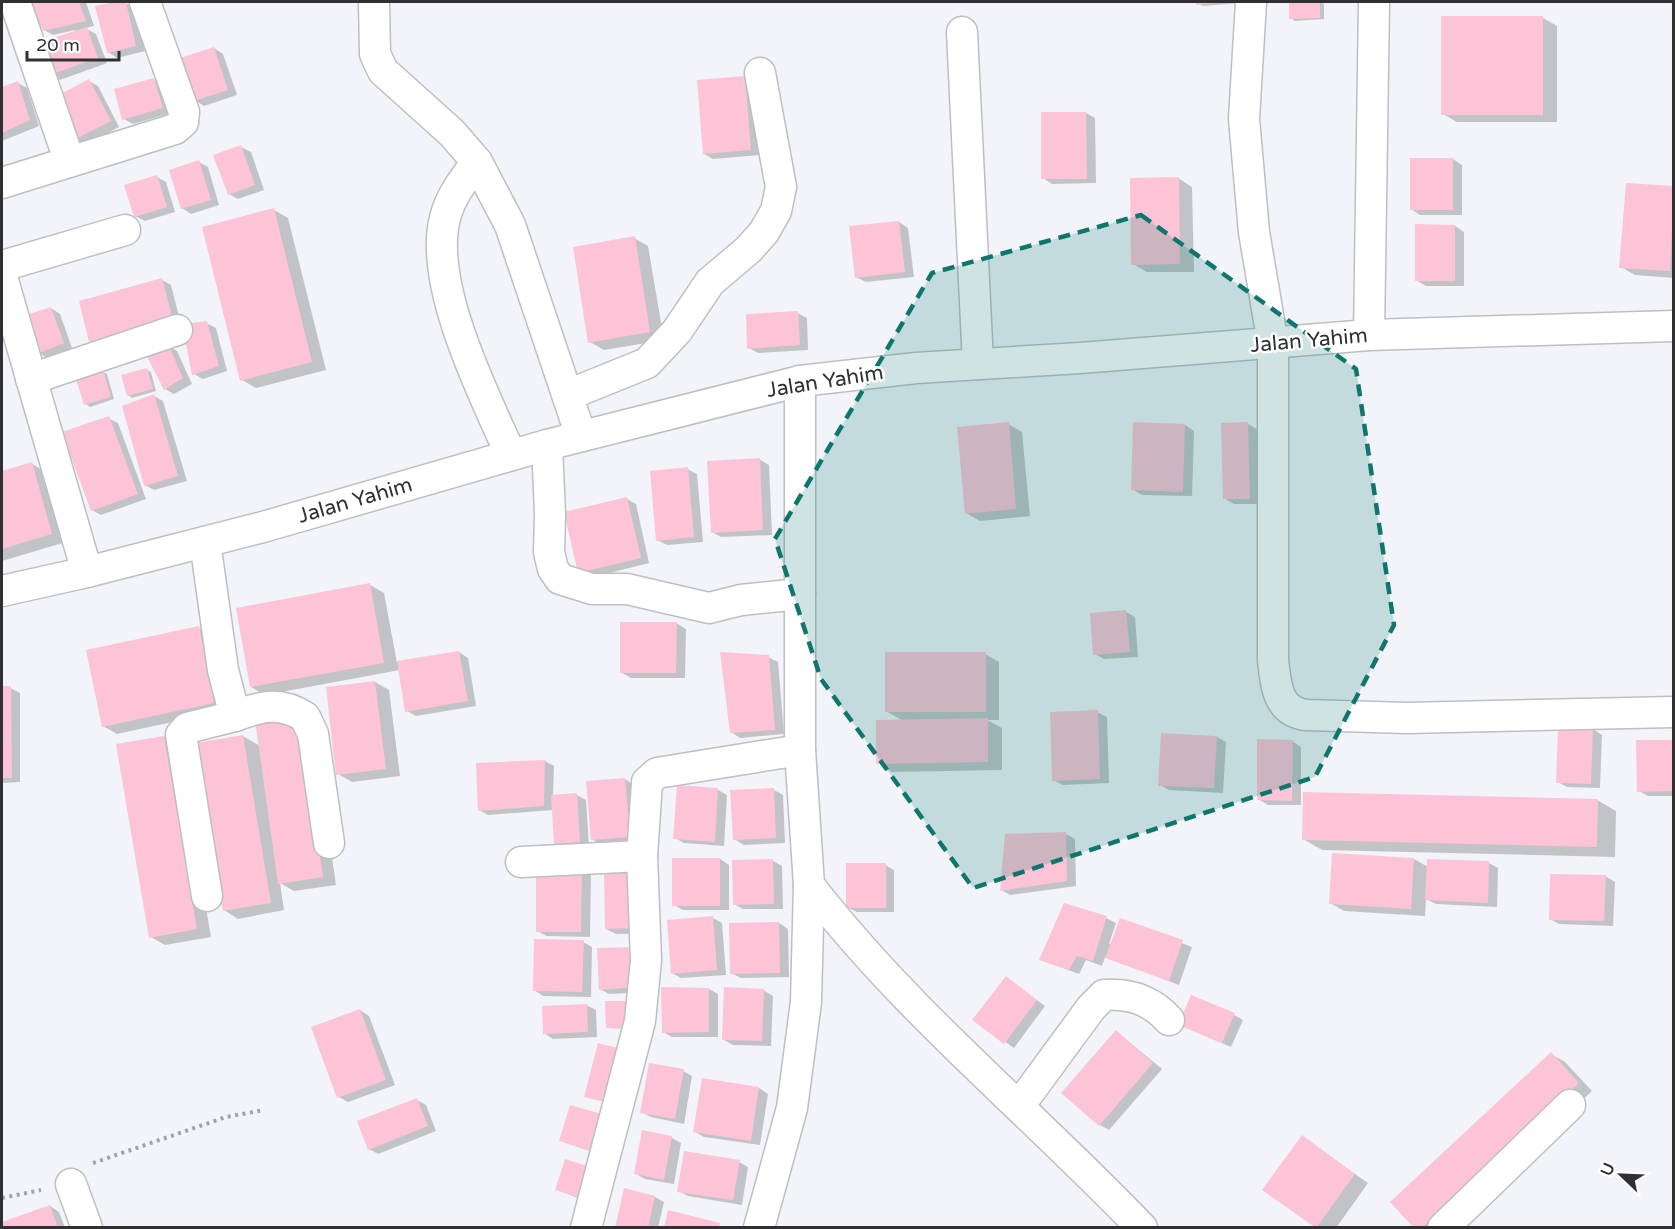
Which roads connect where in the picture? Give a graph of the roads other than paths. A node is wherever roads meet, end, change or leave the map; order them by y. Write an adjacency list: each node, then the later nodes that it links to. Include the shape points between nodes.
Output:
1 (15, 2): 8 (street)
2 (145, 2): 8 (street, via 184,112 183,122 175,129)
3 (374, 2): 9 (street, via 375,54 383,70 452,133)
4 (1251, 2): 17 (street, via 1244,118 1254,232)
5 (1374, 2): 16 (street)
6 (962, 32): 18 (street)
7 (760, 73): 21 (street, via 781,187 776,211 764,232 710,282 677,331 647,363)
8 (69, 160): 10 (street)
9 (477, 162): 21 (street, via 510,225); 24 (street, via 460,186 445,219 446,282 470,362)
10 (2, 183)
11 (125, 230): 12 (street)
12 (2, 266)
13 (2, 277): 19 (street)
14 (1674, 326): 16 (street, Jalan Yahim)
15 (177, 330): 19 (street)
16 (1369, 335): 17 (street, Jalan Yahim)
17 (1273, 344): 18 (street, Jalan Yahim); 29 (street, via 1274,660 1276,688 1285,707 1295,714 1407,718)
18 (978, 364): 20 (street, Jalan Yahim)
19 (31, 379): 26 (street)
20 (800, 381): 22 (street, Jalan Yahim); 28 (street)
21 (568, 395): 22 (street)
22 (581, 436): 23 (street, Jalan Yahim)
23 (546, 445): 24 (street, Jalan Yahim); 28 (street, via 549,552 560,579 592,589 627,589 709,608 741,600)
24 (512, 455): 25 (street, Jalan Yahim)
25 (205, 542): 26 (street, Jalan Yahim); 30 (street, via 223,670)
26 (87, 572): 27 (street, Jalan Yahim)
27 (2, 591)
28 (800, 594): 31 (street)
29 (1674, 712)
30 (235, 716): 32 (street, via 258,707 281,705 305,717 313,734); 36 (street, via 187,728 181,735)
31 (800, 750): 33 (street, via 657,773 647,782 645,793); 35 (street)
32 (329, 843)
33 (642, 856): 34 (street); 42 (street, via 646,960 640,1021)
34 (521, 862)
35 (808, 885): 39 (street, via 842,929); 43 (street, via 806,1002 796,1081 784,1142)
36 (207, 897)
37 (1169, 1020): 39 (street, via 1150,1002 1118,994 1104,995)
38 (1570, 1105): 45 (street)
39 (1019, 1106): 44 (street)
40 (71, 1184): 41 (street)
41 (87, 1227)
42 (586, 1227)
43 (759, 1227)
44 (1142, 1227)
45 (1443, 1227)

